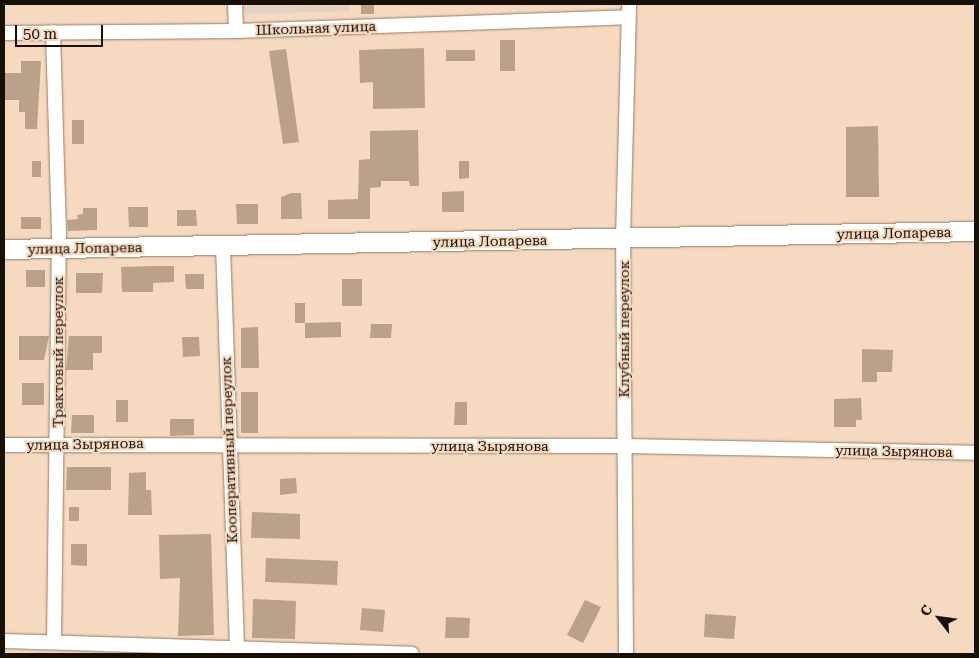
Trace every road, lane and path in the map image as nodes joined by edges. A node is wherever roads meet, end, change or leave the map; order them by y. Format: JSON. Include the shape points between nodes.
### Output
{"nodes":[{"id":1,"x":235,"y":4,"type":"edge"},
{"id":2,"x":628,"y":10,"type":"edge"},
{"id":3,"x":236,"y":31,"type":"junction"},
{"id":4,"x":53,"y":32,"type":"junction"},
{"id":5,"x":4,"y":33,"type":"edge"},
{"id":6,"x":975,"y":231,"type":"edge"},
{"id":7,"x":623,"y":238,"type":"junction"},
{"id":8,"x":223,"y":246,"type":"junction"},
{"id":9,"x":4,"y":248,"type":"edge"},
{"id":10,"x":59,"y":248,"type":"junction"},
{"id":11,"x":58,"y":444,"type":"junction"},
{"id":12,"x":4,"y":445,"type":"edge"},
{"id":13,"x":228,"y":446,"type":"junction"},
{"id":14,"x":624,"y":446,"type":"junction"},
{"id":15,"x":975,"y":453,"type":"edge"},
{"id":16,"x":4,"y":641,"type":"edge"},
{"id":17,"x":54,"y":642,"type":"junction"},
{"id":18,"x":29,"y":648,"type":"edge"},
{"id":19,"x":237,"y":653,"type":"edge"},
{"id":20,"x":412,"y":654,"type":"edge"},
{"id":21,"x":626,"y":654,"type":"edge"}],
"edges":[{"from":1,"to":3,"type":"street"},
{"from":2,"to":3,"type":"street","name":"Школьная улица"},
{"from":2,"to":7,"type":"street","name":"Клубный переулок"},
{"from":3,"to":4,"type":"street","name":"Школьная улица"},
{"from":4,"to":5,"type":"street","name":"Школьная улица"},
{"from":4,"to":10,"type":"street","name":"Трактовый переулок"},
{"from":6,"to":7,"type":"main road","name":"улица Лопарева"},
{"from":7,"to":8,"type":"main road","name":"улица Лопарева"},
{"from":7,"to":14,"type":"street","name":"Клубный переулок"},
{"from":8,"to":10,"type":"main road","name":"улица Лопарева"},
{"from":8,"to":13,"type":"street","name":"Кооперативный переулок"},
{"from":9,"to":10,"type":"main road","name":"улица Лопарева"},
{"from":10,"to":11,"type":"street","name":"Трактовый переулок"},
{"from":11,"to":12,"type":"street","name":"улица Зырянова"},
{"from":11,"to":13,"type":"street","name":"улица Зырянова"},
{"from":11,"to":17,"type":"street","name":"Трактовый переулок"},
{"from":13,"to":14,"type":"street","name":"улица Зырянова"},
{"from":13,"to":19,"type":"street","name":"Кооперативный переулок"},
{"from":14,"to":15,"type":"street","name":"улица Зырянова"},
{"from":14,"to":21,"type":"street","name":"Клубный переулок"},
{"from":16,"to":18,"type":"street"},
{"from":17,"to":18,"type":"street"},
{"from":17,"to":19,"type":"street"},
{"from":19,"to":20,"type":"street"}]}
